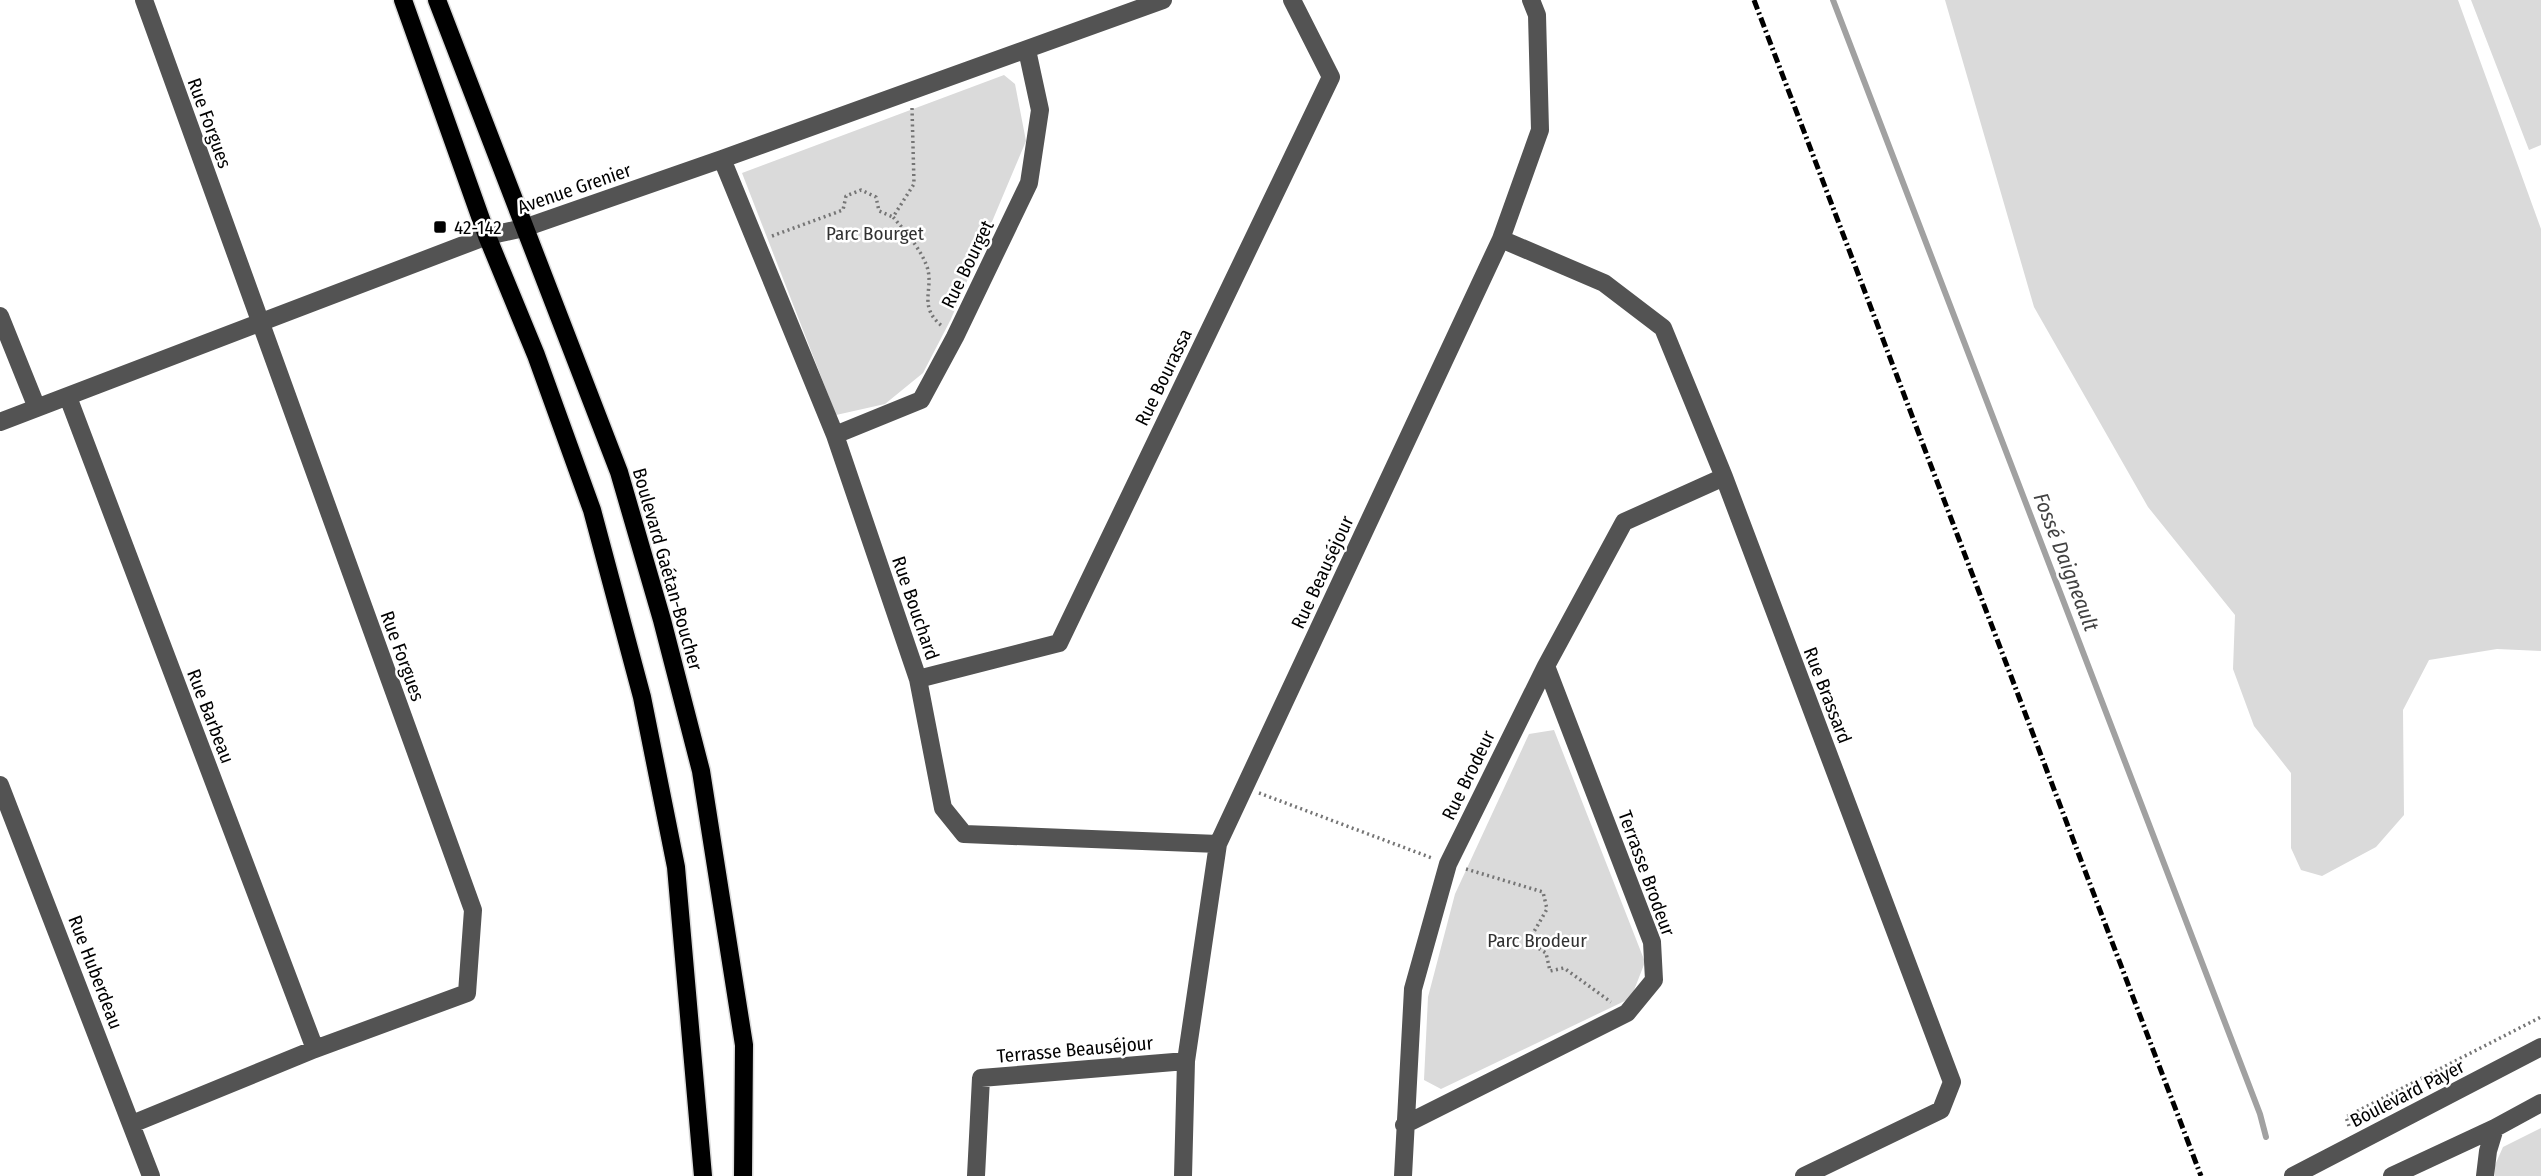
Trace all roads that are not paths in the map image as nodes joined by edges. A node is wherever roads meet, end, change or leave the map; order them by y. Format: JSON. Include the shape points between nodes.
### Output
{"nodes":[{"id":1,"x":144,"y":0,"type":"edge"},
{"id":2,"x":403,"y":0,"type":"edge"},
{"id":3,"x":437,"y":0,"type":"edge"},
{"id":4,"x":1163,"y":0,"type":"edge"},
{"id":5,"x":1292,"y":0,"type":"edge"},
{"id":6,"x":1531,"y":0,"type":"edge"},
{"id":7,"x":1027,"y":50,"type":"junction"},
{"id":8,"x":722,"y":159,"type":"junction"},
{"id":9,"x":524,"y":228,"type":"junction"},
{"id":10,"x":486,"y":236,"type":"junction"},
{"id":11,"x":1501,"y":239,"type":"junction"},
{"id":12,"x":0,"y":316,"type":"edge"},
{"id":13,"x":260,"y":324,"type":"junction"},
{"id":14,"x":68,"y":397,"type":"junction"},
{"id":15,"x":37,"y":408,"type":"junction"},
{"id":16,"x":0,"y":422,"type":"edge"},
{"id":17,"x":835,"y":435,"type":"junction"},
{"id":18,"x":1724,"y":478,"type":"junction"},
{"id":19,"x":1546,"y":666,"type":"junction"},
{"id":20,"x":918,"y":679,"type":"junction"},
{"id":21,"x":0,"y":785,"type":"edge"},
{"id":22,"x":1217,"y":844,"type":"junction"},
{"id":23,"x":2541,"y":1048,"type":"edge"},
{"id":24,"x":315,"y":1049,"type":"junction"},
{"id":25,"x":1186,"y":1061,"type":"junction"},
{"id":26,"x":2541,"y":1103,"type":"edge"},
{"id":27,"x":132,"y":1124,"type":"junction"},
{"id":28,"x":1404,"y":1125,"type":"junction"},
{"id":29,"x":2496,"y":1128,"type":"junction"},
{"id":30,"x":151,"y":1176,"type":"edge"},
{"id":31,"x":703,"y":1176,"type":"edge"},
{"id":32,"x":744,"y":1176,"type":"edge"},
{"id":33,"x":976,"y":1176,"type":"edge"},
{"id":34,"x":1183,"y":1176,"type":"edge"},
{"id":35,"x":1403,"y":1176,"type":"edge"},
{"id":36,"x":1804,"y":1176,"type":"edge"},
{"id":37,"x":2293,"y":1176,"type":"edge"},
{"id":38,"x":2392,"y":1176,"type":"edge"},
{"id":39,"x":2485,"y":1176,"type":"edge"}],
"edges":[{"from":1,"to":13,"type":"street","name":"Rue Forgues"},
{"from":2,"to":10,"type":"main road"},
{"from":3,"to":9,"type":"main road","name":"Boulevard Gaétan-Boucher"},
{"from":4,"to":7,"type":"street","name":"Avenue Grenier"},
{"from":5,"to":20,"type":"street","name":"Rue Bourassa","via":[[1331,77],[1059,643]]},
{"from":6,"to":11,"type":"street","name":"Rue Beauséjour","via":[[1537,15],[1540,130]]},
{"from":7,"to":8,"type":"street","name":"Avenue Grenier"},
{"from":7,"to":17,"type":"street","name":"Rue Bourget","via":[[1040,110],[1030,183],[955,337],[921,400]]},
{"from":8,"to":9,"type":"street","name":"Avenue Grenier"},
{"from":8,"to":17,"type":"street","name":"Rue Bouchard"},
{"from":9,"to":10,"type":"street","name":"Avenue Grenier"},
{"from":9,"to":32,"type":"main road","name":"Boulevard Gaétan-Boucher","via":[[619,472],[701,771],[744,1045]]},
{"from":10,"to":13,"type":"street","name":"Avenue Grenier"},
{"from":10,"to":31,"type":"main road","via":[[536,355],[592,510],[642,697],[676,867]]},
{"from":11,"to":18,"type":"street","name":"Rue Brassard","via":[[1604,283],[1663,328]]},
{"from":11,"to":22,"type":"street","name":"Rue Beauséjour"},
{"from":12,"to":15,"type":"street"},
{"from":13,"to":14,"type":"street","name":"Avenue Grenier"},
{"from":13,"to":24,"type":"street","name":"Rue Forgues","via":[[473,910],[467,993]]},
{"from":14,"to":15,"type":"street","name":"Avenue Grenier"},
{"from":14,"to":24,"type":"street","name":"Rue Barbeau"},
{"from":15,"to":16,"type":"street","name":"Avenue Grenier"},
{"from":17,"to":20,"type":"street","name":"Rue Bouchard"},
{"from":18,"to":19,"type":"street","name":"Rue Brodeur","via":[[1623,522]]},
{"from":18,"to":36,"type":"street","name":"Rue Brassard","via":[[1952,1082],[1941,1110]]},
{"from":19,"to":28,"type":"street","name":"Rue Brodeur","via":[[1448,864],[1413,989]]},
{"from":19,"to":28,"type":"street","name":"Terrasse Brodeur","via":[[1652,942],[1654,980],[1627,1013]]},
{"from":20,"to":22,"type":"street","name":"Rue Bouchard","via":[[943,808],[964,834]]},
{"from":21,"to":27,"type":"street","name":"Rue Huberdeau"},
{"from":22,"to":25,"type":"street","name":"Rue Beauséjour"},
{"from":23,"to":37,"type":"street","name":"Boulevard Payer"},
{"from":24,"to":27,"type":"street","name":"Rue Forgues"},
{"from":25,"to":33,"type":"street","name":"Terrasse Beauséjour","via":[[981,1078]]},
{"from":25,"to":34,"type":"street","name":"Rue Beauséjour"},
{"from":26,"to":29,"type":"street"},
{"from":27,"to":30,"type":"street","name":"Rue Huberdeau"},
{"from":28,"to":35,"type":"street","name":"Rue Brodeur"},
{"from":29,"to":38,"type":"street"},
{"from":29,"to":39,"type":"street"}]}
